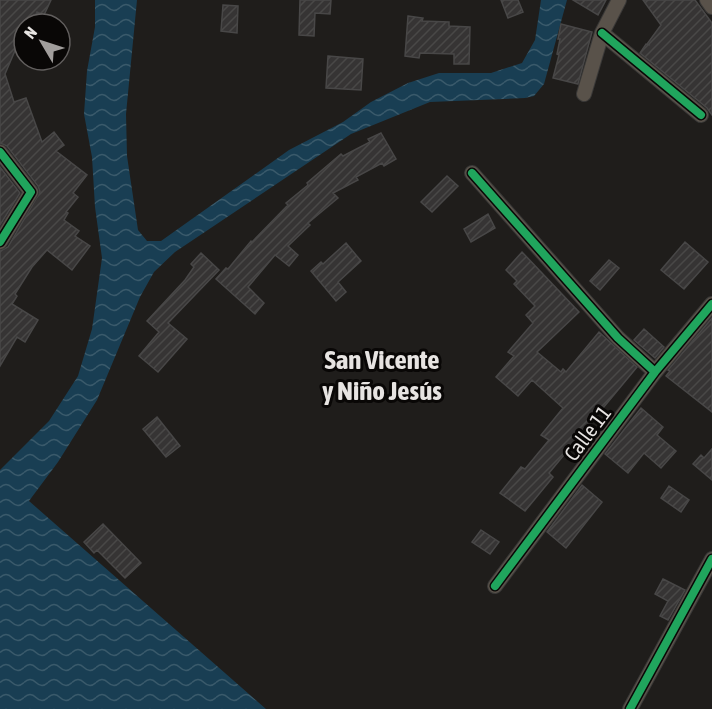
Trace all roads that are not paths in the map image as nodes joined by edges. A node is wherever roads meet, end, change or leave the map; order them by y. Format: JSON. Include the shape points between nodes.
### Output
{"nodes":[{"id":1,"x":619,"y":0,"type":"edge"},
{"id":2,"x":706,"y":0,"type":"edge"},
{"id":3,"x":712,"y":6,"type":"edge"},
{"id":4,"x":602,"y":33,"type":"junction"},
{"id":5,"x":584,"y":94,"type":"dead end"},
{"id":6,"x":701,"y":116,"type":"dead end"},
{"id":7,"x":0,"y":152,"type":"edge"},
{"id":8,"x":472,"y":173,"type":"dead end"},
{"id":9,"x":0,"y":242,"type":"edge"},
{"id":10,"x":712,"y":304,"type":"edge"},
{"id":11,"x":655,"y":372,"type":"junction"},
{"id":12,"x":712,"y":559,"type":"edge"},
{"id":13,"x":495,"y":586,"type":"dead end"},
{"id":14,"x":630,"y":709,"type":"edge"}],
"edges":[{"from":1,"to":4,"type":"street"},
{"from":2,"to":3,"type":"street"},
{"from":4,"to":5,"type":"street"},
{"from":4,"to":6,"type":"street"},
{"from":7,"to":9,"type":"street","via":[[31,192]]},
{"from":8,"to":11,"type":"street","via":[[618,338]]},
{"from":10,"to":11,"type":"street","name":"Calle 11"},
{"from":11,"to":13,"type":"street","name":"Calle 11"},
{"from":12,"to":14,"type":"street"}]}
